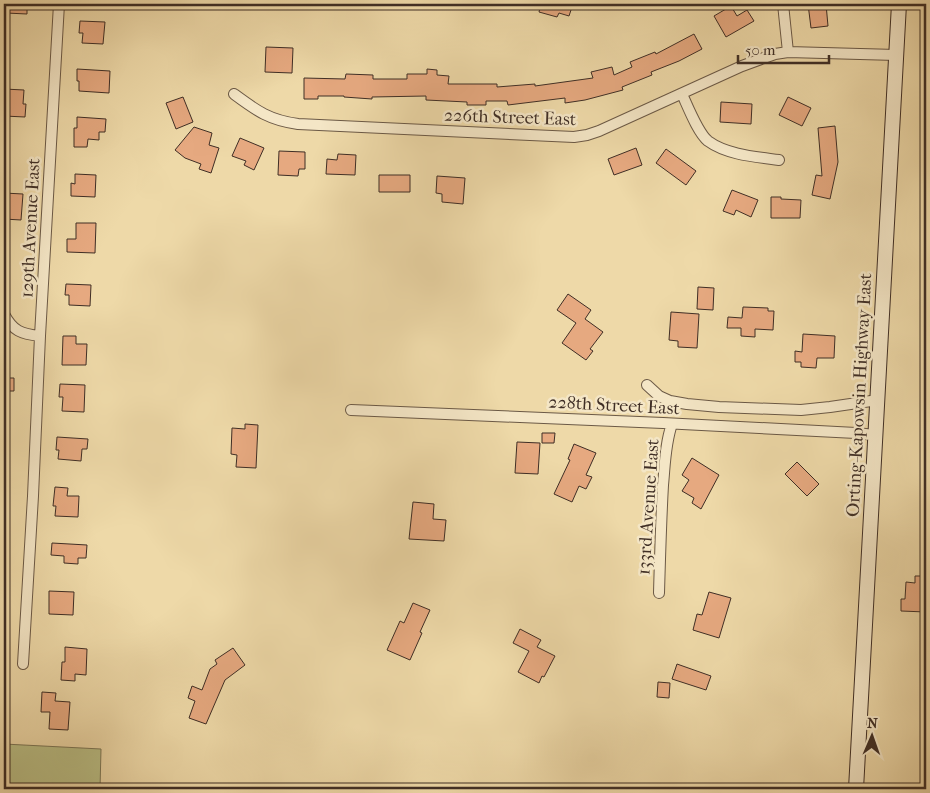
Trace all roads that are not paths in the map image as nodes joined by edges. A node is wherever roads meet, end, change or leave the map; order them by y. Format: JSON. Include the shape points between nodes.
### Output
{"nodes":[{"id":1,"x":59,"y":4,"type":"edge"},
{"id":2,"x":783,"y":4,"type":"edge"},
{"id":3,"x":899,"y":4,"type":"edge"},
{"id":4,"x":788,"y":52,"type":"junction"},
{"id":5,"x":896,"y":55,"type":"junction"},
{"id":6,"x":234,"y":94,"type":"dead end"},
{"id":7,"x":682,"y":94,"type":"junction"},
{"id":8,"x":779,"y":160,"type":"dead end"},
{"id":9,"x":4,"y":314,"type":"edge"},
{"id":10,"x":40,"y":336,"type":"junction"},
{"id":11,"x":647,"y":385,"type":"dead end"},
{"id":12,"x":878,"y":400,"type":"junction"},
{"id":13,"x":351,"y":410,"type":"dead end"},
{"id":14,"x":672,"y":424,"type":"junction"},
{"id":15,"x":875,"y":435,"type":"junction"},
{"id":16,"x":659,"y":593,"type":"dead end"},
{"id":17,"x":23,"y":664,"type":"dead end"},
{"id":18,"x":856,"y":789,"type":"edge"}],
"edges":[{"from":1,"to":10,"type":"street","name":"129th Avenue East"},
{"from":2,"to":4,"type":"street"},
{"from":3,"to":5,"type":"main road","name":"Orting-Kapowsin Highway East"},
{"from":4,"to":5,"type":"street","name":"226th Street East"},
{"from":4,"to":7,"type":"street","name":"226th Street East","via":[[760,58]]},
{"from":5,"to":12,"type":"main road","name":"Orting-Kapowsin Highway East"},
{"from":6,"to":7,"type":"street","name":"226th Street East","via":[[270,118],[298,124],[574,137],[599,131]]},
{"from":7,"to":8,"type":"street","via":[[708,141],[733,152]]},
{"from":9,"to":10,"type":"street","via":[[15,329]]},
{"from":10,"to":17,"type":"street","name":"129th Avenue East"},
{"from":11,"to":12,"type":"street","via":[[670,401],[719,407],[801,410]]},
{"from":12,"to":15,"type":"main road","name":"Orting-Kapowsin Highway East"},
{"from":13,"to":14,"type":"street","name":"228th Street East"},
{"from":14,"to":15,"type":"street","name":"228th Street East"},
{"from":14,"to":16,"type":"street","name":"133rd Avenue East","via":[[665,458]]},
{"from":15,"to":18,"type":"main road","name":"Orting-Kapowsin Highway East"}]}
